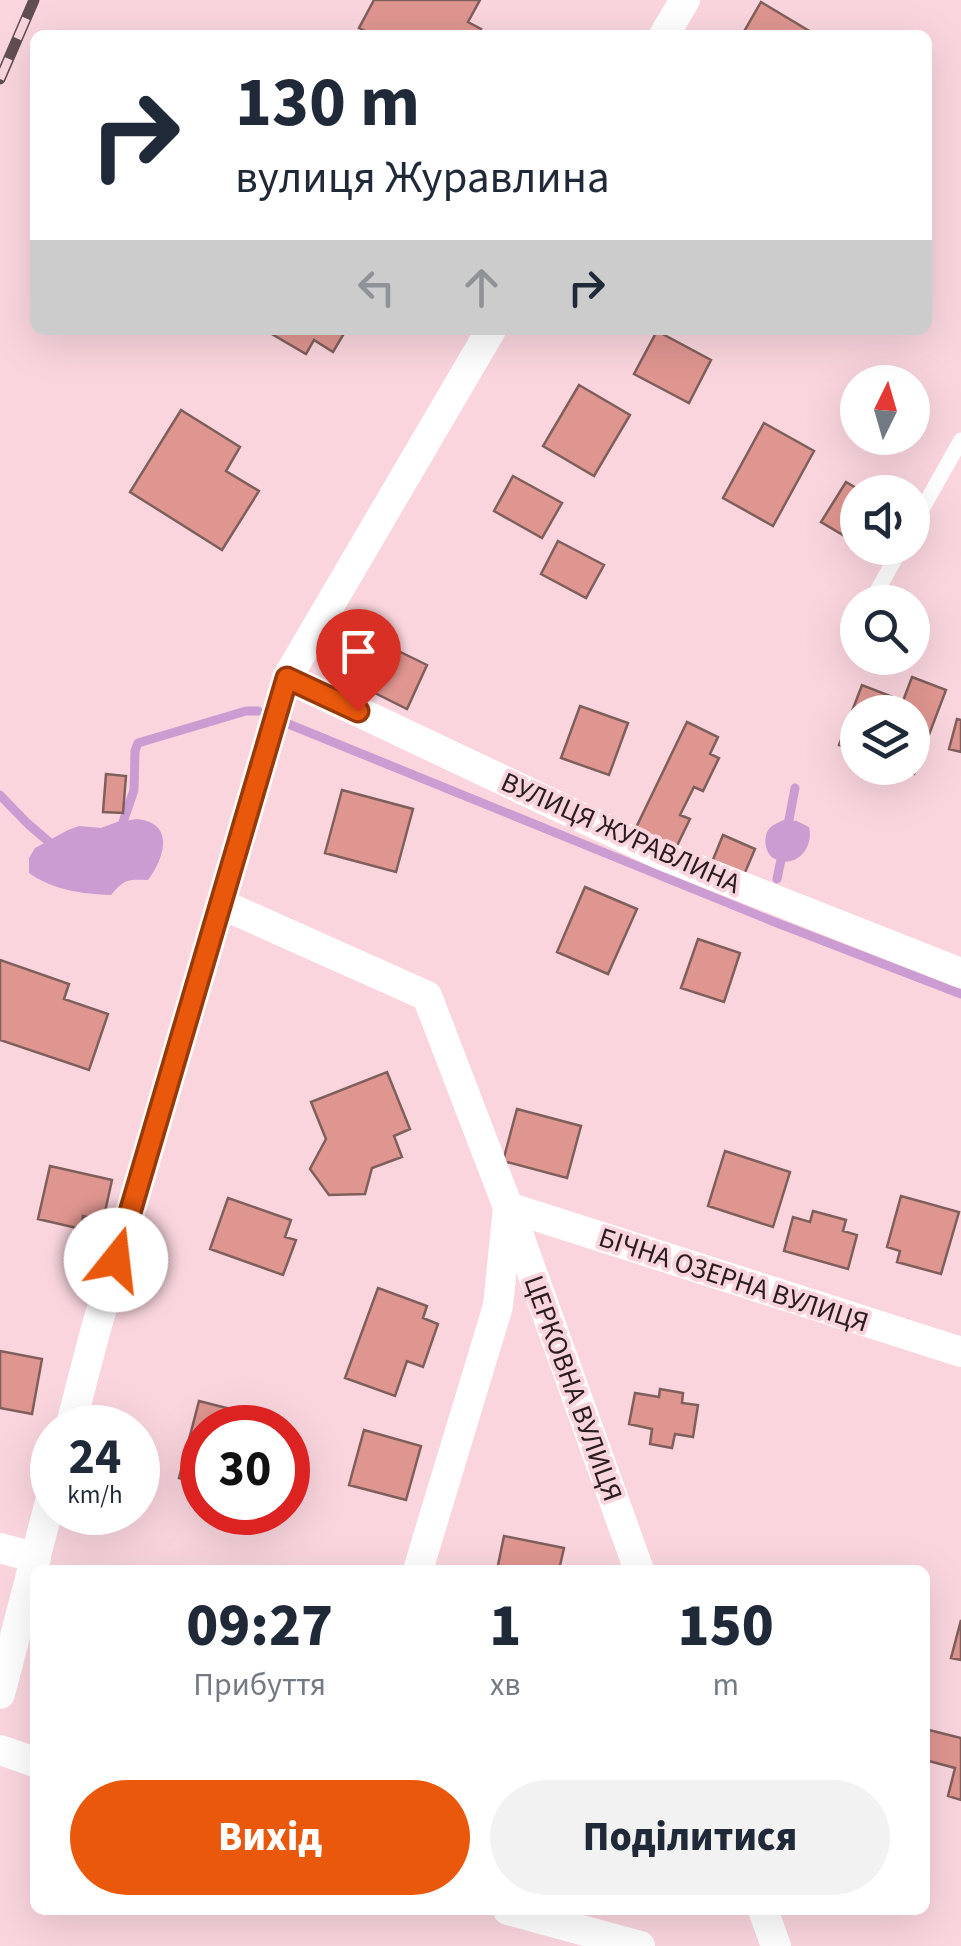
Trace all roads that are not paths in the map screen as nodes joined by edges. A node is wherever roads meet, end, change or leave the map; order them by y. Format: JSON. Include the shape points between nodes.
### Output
{"nodes":[{"id":1,"x":685,"y":0,"type":"edge"},
{"id":2,"x":667,"y":30,"type":"edge"},
{"id":3,"x":488,"y":335,"type":"edge"},
{"id":4,"x":961,"y":440,"type":"edge"},
{"id":5,"x":930,"y":495,"type":"edge"},
{"id":6,"x":287,"y":678,"type":"junction"},
{"id":7,"x":220,"y":904,"type":"junction"},
{"id":8,"x":961,"y":973,"type":"edge"},
{"id":9,"x":508,"y":1207,"type":"junction"},
{"id":10,"x":961,"y":1352,"type":"edge"},
{"id":11,"x":76,"y":1405,"type":"edge"},
{"id":12,"x":42,"y":1535,"type":"edge"},
{"id":13,"x":0,"y":1548,"type":"edge"},
{"id":14,"x":36,"y":1558,"type":"junction"},
{"id":15,"x":34,"y":1565,"type":"edge"},
{"id":16,"x":420,"y":1565,"type":"edge"},
{"id":17,"x":638,"y":1565,"type":"edge"},
{"id":18,"x":30,"y":1581,"type":"edge"},
{"id":19,"x":0,"y":1694,"type":"edge"},
{"id":20,"x":0,"y":1750,"type":"edge"},
{"id":21,"x":30,"y":1760,"type":"edge"},
{"id":22,"x":526,"y":1915,"type":"edge"},
{"id":23,"x":764,"y":1915,"type":"edge"},
{"id":24,"x":640,"y":1946,"type":"edge"},
{"id":25,"x":776,"y":1946,"type":"edge"}],
"edges":[{"from":1,"to":2,"type":"street"},
{"from":3,"to":6,"type":"street"},
{"from":4,"to":5,"type":"lane"},
{"from":6,"to":7,"type":"street"},
{"from":6,"to":8,"type":"street","name":"ВУЛИЦЯ ЖУРАВЛИНА","via":[[659,854]]},
{"from":7,"to":9,"type":"street","name":"ЦЕРКОВНА ВУЛИЦЯ","via":[[427,996]]},
{"from":7,"to":11,"type":"street"},
{"from":9,"to":10,"type":"street","name":"БІЧНА ОЗЕРНА ВУЛИЦЯ"},
{"from":9,"to":16,"type":"street","via":[[498,1306]]},
{"from":9,"to":17,"type":"street","name":"ЦЕРКОВНА ВУЛИЦЯ"},
{"from":12,"to":14,"type":"street"},
{"from":13,"to":14,"type":"street"},
{"from":14,"to":15,"type":"street"},
{"from":18,"to":19,"type":"street"},
{"from":20,"to":21,"type":"street"},
{"from":22,"to":24,"type":"street"},
{"from":23,"to":25,"type":"street"}]}
